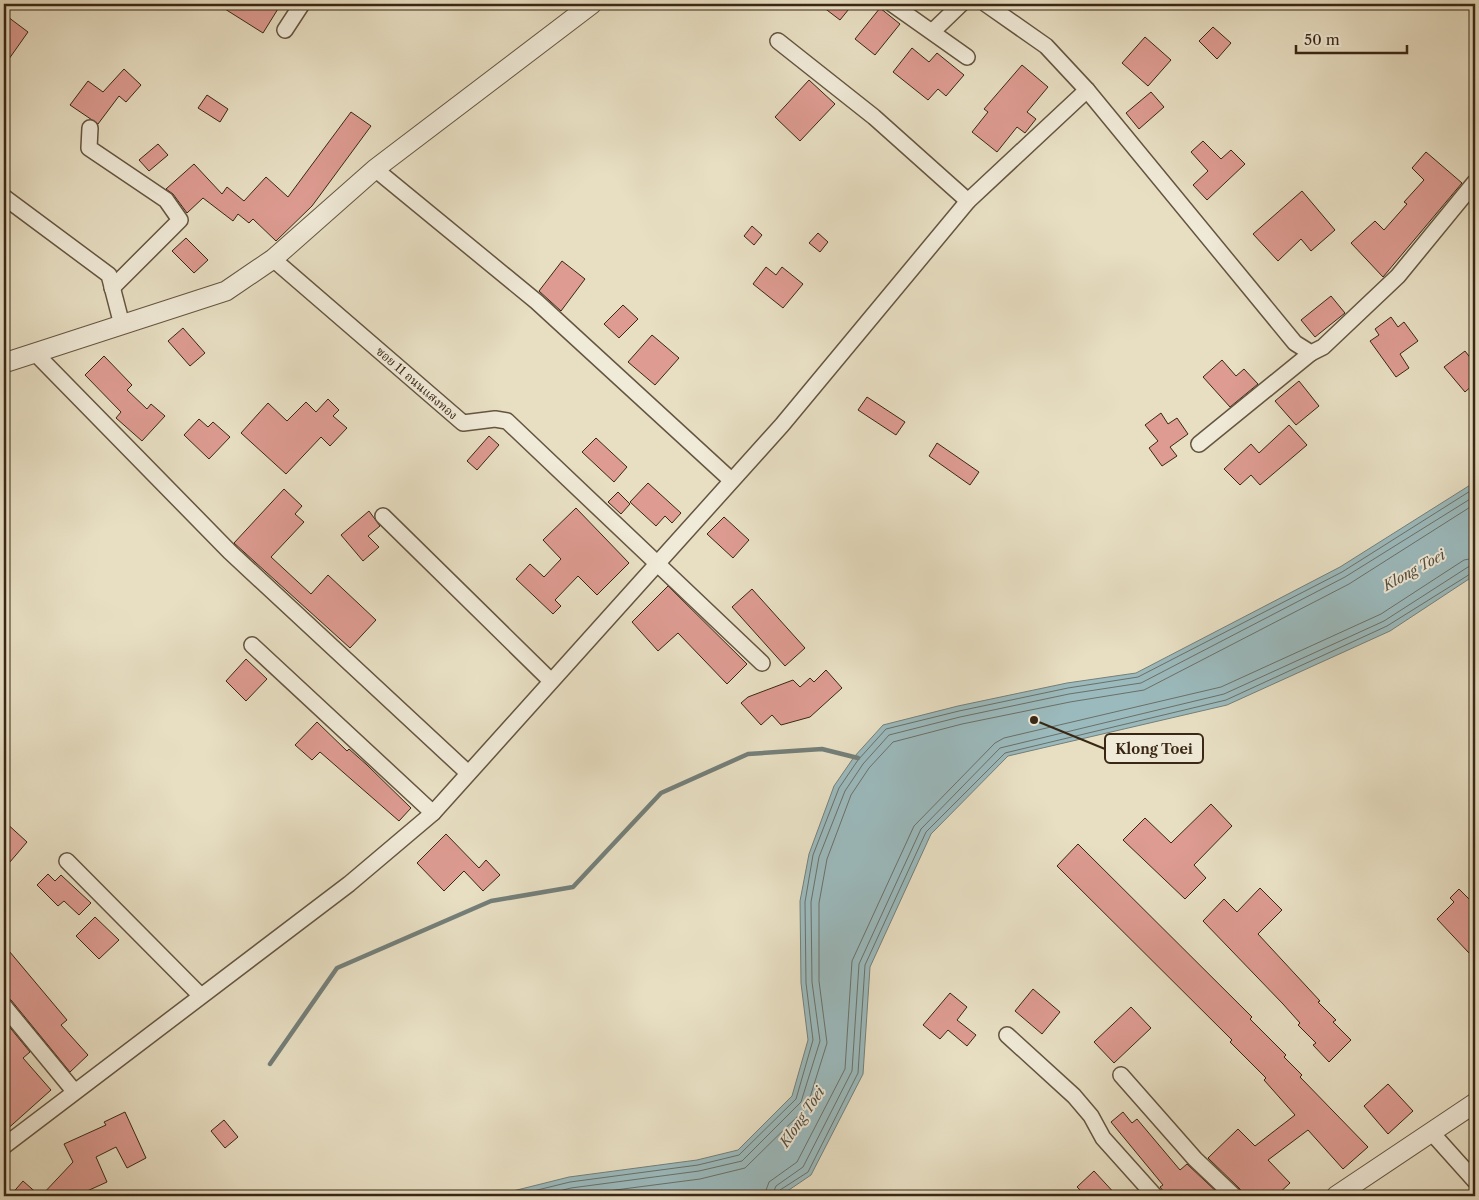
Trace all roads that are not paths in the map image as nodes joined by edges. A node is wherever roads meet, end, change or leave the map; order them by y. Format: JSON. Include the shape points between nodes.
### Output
{"nodes":[{"id":1,"x":302,"y":4,"type":"edge"},
{"id":2,"x":592,"y":4,"type":"edge"},
{"id":3,"x":892,"y":4,"type":"edge"},
{"id":4,"x":961,"y":4,"type":"edge"},
{"id":5,"x":986,"y":4,"type":"edge"},
{"id":6,"x":285,"y":30,"type":"dead end"},
{"id":7,"x":934,"y":31,"type":"junction"},
{"id":8,"x":778,"y":42,"type":"dead end"},
{"id":9,"x":967,"y":57,"type":"dead end"},
{"id":10,"x":1087,"y":90,"type":"junction"},
{"id":11,"x":90,"y":128,"type":"dead end"},
{"id":12,"x":375,"y":169,"type":"junction"},
{"id":13,"x":1475,"y":182,"type":"edge"},
{"id":14,"x":4,"y":197,"type":"edge"},
{"id":15,"x":968,"y":201,"type":"junction"},
{"id":16,"x":274,"y":259,"type":"junction"},
{"id":17,"x":112,"y":288,"type":"junction"},
{"id":18,"x":122,"y":325,"type":"junction"},
{"id":19,"x":34,"y":353,"type":"junction"},
{"id":20,"x":1311,"y":353,"type":"junction"},
{"id":21,"x":4,"y":363,"type":"edge"},
{"id":22,"x":1199,"y":444,"type":"dead end"},
{"id":23,"x":731,"y":480,"type":"junction"},
{"id":24,"x":383,"y":516,"type":"dead end"},
{"id":25,"x":657,"y":562,"type":"junction"},
{"id":26,"x":252,"y":645,"type":"dead end"},
{"id":27,"x":762,"y":663,"type":"dead end"},
{"id":28,"x":551,"y":681,"type":"junction"},
{"id":29,"x":468,"y":774,"type":"junction"},
{"id":30,"x":433,"y":813,"type":"junction"},
{"id":31,"x":66,"y":861,"type":"dead end"},
{"id":32,"x":200,"y":995,"type":"junction"},
{"id":33,"x":4,"y":1006,"type":"edge"},
{"id":34,"x":1007,"y":1035,"type":"dead end"},
{"id":35,"x":1121,"y":1075,"type":"dead end"},
{"id":36,"x":74,"y":1091,"type":"junction"},
{"id":37,"x":1475,"y":1103,"type":"edge"},
{"id":38,"x":1432,"y":1133,"type":"junction"},
{"id":39,"x":4,"y":1144,"type":"edge"},
{"id":40,"x":1475,"y":1181,"type":"edge"},
{"id":41,"x":1155,"y":1196,"type":"edge"},
{"id":42,"x":1234,"y":1196,"type":"edge"},
{"id":43,"x":1336,"y":1196,"type":"edge"}],
"edges":[{"from":1,"to":6,"type":"street"},
{"from":2,"to":12,"type":"street"},
{"from":3,"to":7,"type":"street"},
{"from":4,"to":7,"type":"street"},
{"from":5,"to":10,"type":"street","via":[[1046,46]]},
{"from":7,"to":9,"type":"street"},
{"from":8,"to":15,"type":"street","via":[[874,117]]},
{"from":10,"to":15,"type":"street"},
{"from":10,"to":20,"type":"street","via":[[1295,343]]},
{"from":11,"to":17,"type":"street","via":[[89,148],[166,200],[180,220]]},
{"from":12,"to":16,"type":"street"},
{"from":12,"to":23,"type":"street","via":[[537,302]]},
{"from":13,"to":20,"type":"street","via":[[1398,276],[1323,348]]},
{"from":14,"to":17,"type":"street","via":[[109,275]]},
{"from":15,"to":23,"type":"street","via":[[782,425]]},
{"from":16,"to":18,"type":"street","via":[[226,291]]},
{"from":16,"to":25,"type":"street","name":"ซอย 11 ถนนแสงทอง","via":[[464,423],[495,419],[507,421]]},
{"from":17,"to":18,"type":"street"},
{"from":18,"to":19,"type":"street"},
{"from":19,"to":21,"type":"street"},
{"from":19,"to":29,"type":"street","via":[[230,552]]},
{"from":20,"to":22,"type":"street"},
{"from":23,"to":25,"type":"street"},
{"from":24,"to":28,"type":"street"},
{"from":25,"to":27,"type":"street","name":"ซอย 11 ถนนแสงทอง"},
{"from":25,"to":28,"type":"street"},
{"from":26,"to":30,"type":"street"},
{"from":28,"to":29,"type":"street"},
{"from":29,"to":30,"type":"street"},
{"from":30,"to":32,"type":"street","via":[[349,884]]},
{"from":31,"to":32,"type":"street"},
{"from":32,"to":36,"type":"street"},
{"from":33,"to":36,"type":"street"},
{"from":34,"to":41,"type":"street","via":[[1074,1096],[1104,1138]]},
{"from":35,"to":42,"type":"street","via":[[1195,1159]]},
{"from":36,"to":39,"type":"street"},
{"from":37,"to":38,"type":"street"},
{"from":38,"to":40,"type":"street"},
{"from":38,"to":43,"type":"street"}]}
